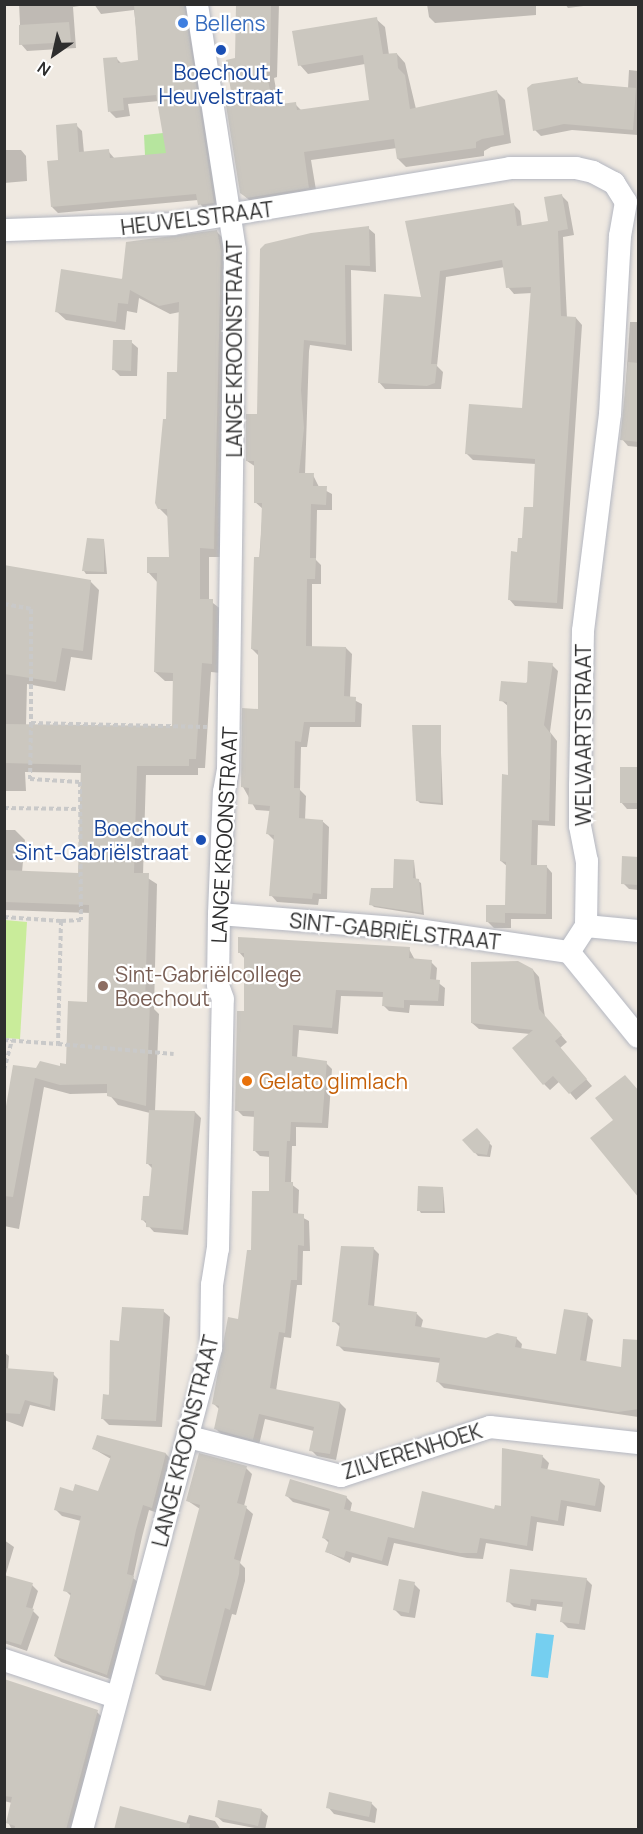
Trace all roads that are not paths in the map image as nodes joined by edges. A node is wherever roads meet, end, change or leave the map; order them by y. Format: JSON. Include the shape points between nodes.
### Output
{"nodes":[{"id":1,"x":197,"y":4,"type":"edge"},
{"id":2,"x":626,"y":202,"type":"joint"},
{"id":3,"x":232,"y":217,"type":"junction"},
{"id":4,"x":4,"y":230,"type":"edge"},
{"id":5,"x":219,"y":914,"type":"junction"},
{"id":6,"x":586,"y":926,"type":"junction"},
{"id":7,"x":639,"y":931,"type":"edge"},
{"id":8,"x":569,"y":952,"type":"junction"},
{"id":9,"x":639,"y":1037,"type":"edge"},
{"id":10,"x":189,"y":1437,"type":"junction"},
{"id":11,"x":639,"y":1443,"type":"edge"},
{"id":12,"x":4,"y":1660,"type":"edge"},
{"id":13,"x":116,"y":1698,"type":"junction"},
{"id":14,"x":82,"y":1830,"type":"edge"}],
"edges":[{"from":1,"to":3,"type":"street","name":"LANGE KROONSTRAAT"},
{"from":2,"to":3,"type":"street","name":"HEUVELSTRAAT","via":[[614,183],[593,172],[576,168],[510,168]]},
{"from":2,"to":6,"type":"street","name":"WELVAARTSTRAAT","via":[[620,236],[612,392],[584,631],[580,795],[587,861]]},
{"from":3,"to":4,"type":"street","name":"HEUVELSTRAAT","via":[[115,229]]},
{"from":3,"to":5,"type":"street","name":"LANGE KROONSTRAAT","via":[[236,404],[229,727]]},
{"from":5,"to":8,"type":"street","name":"SINT-GABRIËLSTRAAT","via":[[411,929]]},
{"from":5,"to":10,"type":"street","name":"LANGE KROONSTRAAT","via":[[218,985],[223,999],[218,1249],[212,1285],[211,1348]]},
{"from":6,"to":7,"type":"street"},
{"from":6,"to":8,"type":"street"},
{"from":8,"to":9,"type":"street"},
{"from":10,"to":11,"type":"street","name":"ZILVERENHOEK","via":[[341,1476],[490,1427]]},
{"from":10,"to":13,"type":"street","name":"LANGE KROONSTRAAT"},
{"from":12,"to":13,"type":"street"},
{"from":13,"to":14,"type":"street","name":"LANGE KROONSTRAAT"}]}
